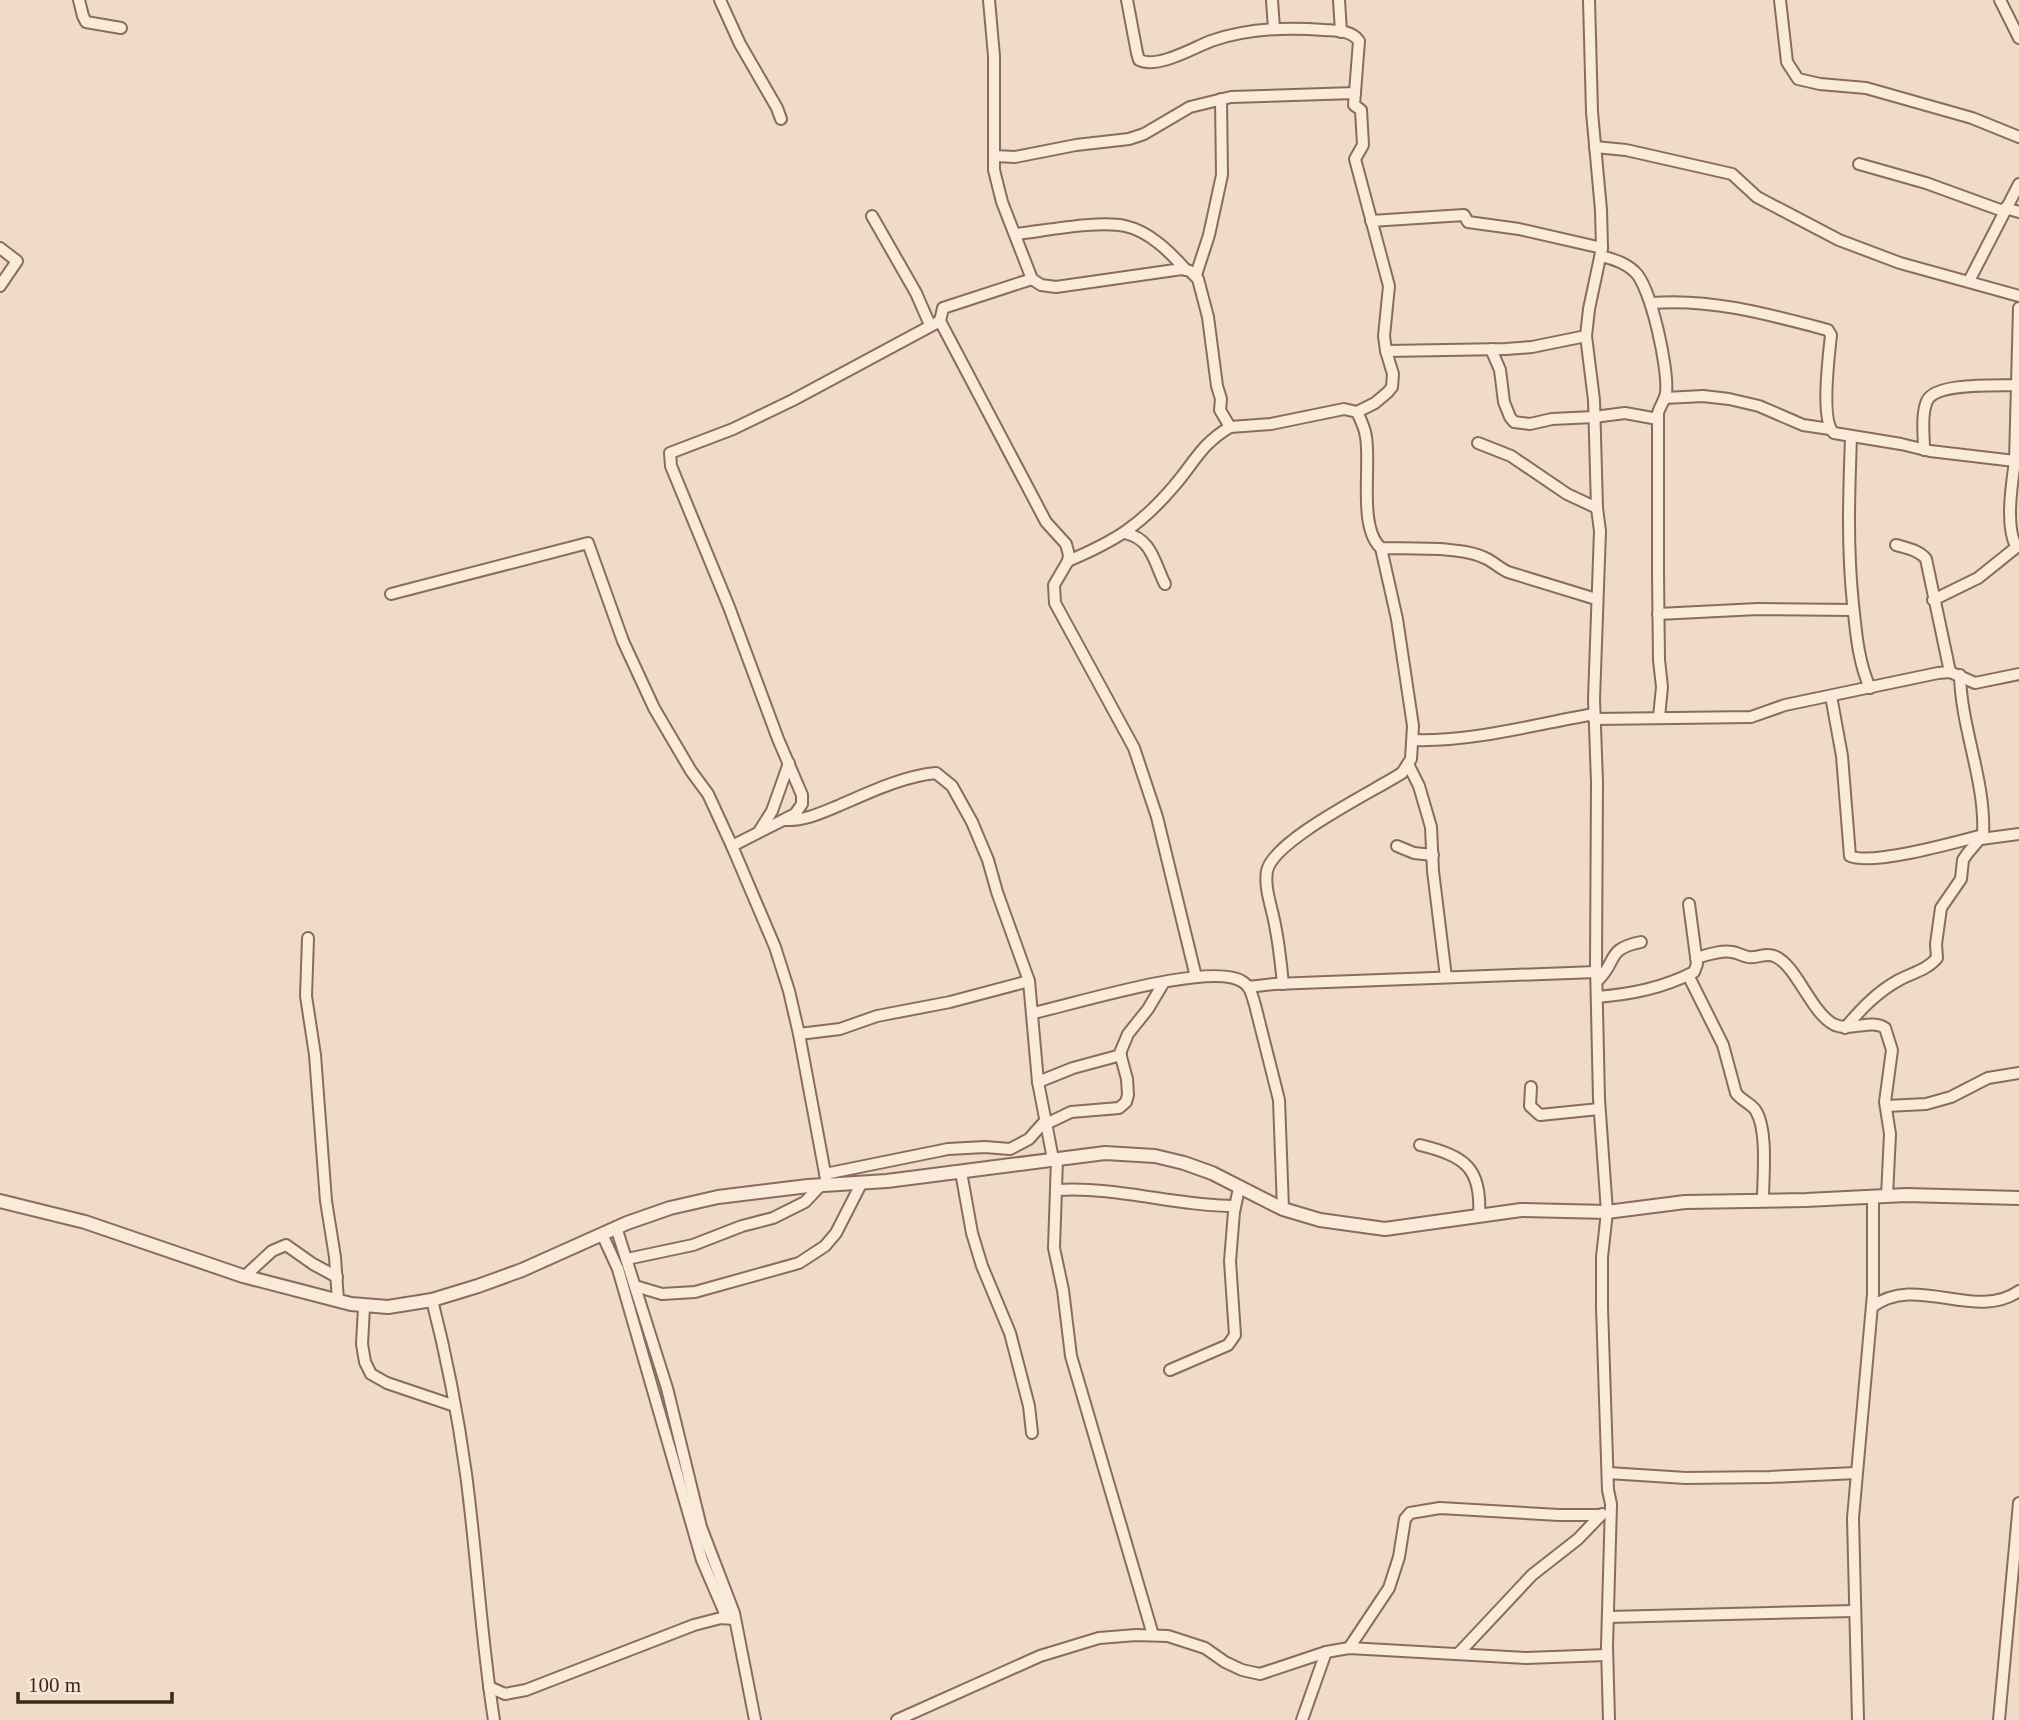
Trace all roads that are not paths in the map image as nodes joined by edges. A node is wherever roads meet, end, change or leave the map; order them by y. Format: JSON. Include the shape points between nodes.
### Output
{"nodes":[{"id":1,"x":79,"y":0,"type":"edge"},
{"id":2,"x":720,"y":0,"type":"edge"},
{"id":3,"x":989,"y":0,"type":"edge"},
{"id":4,"x":1127,"y":0,"type":"edge"},
{"id":5,"x":1272,"y":0,"type":"edge"},
{"id":6,"x":1339,"y":0,"type":"edge"},
{"id":7,"x":1589,"y":0,"type":"edge"},
{"id":8,"x":1780,"y":0,"type":"edge"},
{"id":9,"x":2000,"y":0,"type":"edge"},
{"id":10,"x":121,"y":28,"type":"dead end"},
{"id":11,"x":1275,"y":29,"type":"junction"},
{"id":12,"x":1341,"y":32,"type":"junction"},
{"id":13,"x":2019,"y":38,"type":"edge"},
{"id":14,"x":1355,"y":93,"type":"junction"},
{"id":15,"x":1222,"y":99,"type":"junction"},
{"id":16,"x":781,"y":119,"type":"dead end"},
{"id":17,"x":2019,"y":137,"type":"edge"},
{"id":18,"x":1594,"y":147,"type":"junction"},
{"id":19,"x":994,"y":156,"type":"junction"},
{"id":20,"x":1859,"y":164,"type":"dead end"},
{"id":21,"x":2019,"y":184,"type":"edge"},
{"id":22,"x":2004,"y":210,"type":"junction"},
{"id":23,"x":2019,"y":212,"type":"edge"},
{"id":24,"x":872,"y":216,"type":"dead end"},
{"id":25,"x":1371,"y":221,"type":"junction"},
{"id":26,"x":1016,"y":234,"type":"junction"},
{"id":27,"x":0,"y":248,"type":"edge"},
{"id":28,"x":1602,"y":252,"type":"junction"},
{"id":29,"x":1191,"y":272,"type":"junction"},
{"id":30,"x":1032,"y":279,"type":"junction"},
{"id":31,"x":1969,"y":281,"type":"junction"},
{"id":32,"x":0,"y":286,"type":"edge"},
{"id":33,"x":2019,"y":296,"type":"edge"},
{"id":34,"x":1652,"y":303,"type":"junction"},
{"id":35,"x":2019,"y":308,"type":"edge"},
{"id":36,"x":935,"y":323,"type":"junction"},
{"id":37,"x":1586,"y":336,"type":"junction"},
{"id":38,"x":1491,"y":349,"type":"junction"},
{"id":39,"x":1385,"y":351,"type":"junction"},
{"id":40,"x":2017,"y":393,"type":"edge"},
{"id":41,"x":1665,"y":398,"type":"junction"},
{"id":42,"x":1357,"y":412,"type":"junction"},
{"id":43,"x":1594,"y":417,"type":"junction"},
{"id":44,"x":1658,"y":419,"type":"junction"},
{"id":45,"x":1230,"y":427,"type":"junction"},
{"id":46,"x":1830,"y":429,"type":"junction"},
{"id":47,"x":1851,"y":437,"type":"junction"},
{"id":48,"x":1478,"y":443,"type":"dead end"},
{"id":49,"x":1924,"y":450,"type":"junction"},
{"id":50,"x":2015,"y":461,"type":"junction"},
{"id":51,"x":1597,"y":508,"type":"junction"},
{"id":52,"x":1125,"y":533,"type":"junction"},
{"id":53,"x":1896,"y":545,"type":"dead end"},
{"id":54,"x":2019,"y":546,"type":"edge"},
{"id":55,"x":1381,"y":548,"type":"junction"},
{"id":56,"x":1068,"y":561,"type":"junction"},
{"id":57,"x":1165,"y":584,"type":"dead end"},
{"id":58,"x":391,"y":594,"type":"dead end"},
{"id":59,"x":1596,"y":599,"type":"junction"},
{"id":60,"x":1933,"y":600,"type":"junction"},
{"id":61,"x":1853,"y":610,"type":"junction"},
{"id":62,"x":1658,"y":614,"type":"junction"},
{"id":63,"x":1955,"y":674,"type":"junction"},
{"id":64,"x":2019,"y":674,"type":"edge"},
{"id":65,"x":1870,"y":688,"type":"junction"},
{"id":66,"x":1831,"y":696,"type":"junction"},
{"id":67,"x":1594,"y":716,"type":"junction"},
{"id":68,"x":1659,"y":717,"type":"junction"},
{"id":69,"x":1413,"y":740,"type":"junction"},
{"id":70,"x":789,"y":762,"type":"junction"},
{"id":71,"x":1408,"y":764,"type":"junction"},
{"id":72,"x":783,"y":820,"type":"junction"},
{"id":73,"x":757,"y":833,"type":"junction"},
{"id":74,"x":2019,"y":834,"type":"edge"},
{"id":75,"x":1982,"y":837,"type":"junction"},
{"id":76,"x":733,"y":846,"type":"junction"},
{"id":77,"x":1397,"y":846,"type":"dead end"},
{"id":78,"x":1433,"y":855,"type":"junction"},
{"id":79,"x":1689,"y":904,"type":"dead end"},
{"id":80,"x":308,"y":938,"type":"dead end"},
{"id":81,"x":1641,"y":942,"type":"dead end"},
{"id":82,"x":1696,"y":958,"type":"junction"},
{"id":83,"x":1688,"y":975,"type":"junction"},
{"id":84,"x":1196,"y":976,"type":"junction"},
{"id":85,"x":1596,"y":976,"type":"junction"},
{"id":86,"x":1446,"y":977,"type":"junction"},
{"id":87,"x":1029,"y":981,"type":"junction"},
{"id":88,"x":1164,"y":982,"type":"junction"},
{"id":89,"x":1283,"y":984,"type":"junction"},
{"id":90,"x":1248,"y":987,"type":"junction"},
{"id":91,"x":1597,"y":997,"type":"junction"},
{"id":92,"x":1033,"y":1013,"type":"junction"},
{"id":93,"x":1845,"y":1028,"type":"junction"},
{"id":94,"x":799,"y":1034,"type":"junction"},
{"id":95,"x":1121,"y":1055,"type":"junction"},
{"id":96,"x":2019,"y":1073,"type":"edge"},
{"id":97,"x":1038,"y":1082,"type":"junction"},
{"id":98,"x":1531,"y":1087,"type":"dead end"},
{"id":99,"x":1885,"y":1106,"type":"junction"},
{"id":100,"x":1599,"y":1109,"type":"junction"},
{"id":101,"x":1045,"y":1122,"type":"junction"},
{"id":102,"x":1420,"y":1146,"type":"dead end"},
{"id":103,"x":1055,"y":1159,"type":"junction"},
{"id":104,"x":961,"y":1172,"type":"junction"},
{"id":105,"x":824,"y":1181,"type":"junction"},
{"id":106,"x":861,"y":1184,"type":"junction"},
{"id":107,"x":1238,"y":1188,"type":"junction"},
{"id":108,"x":1057,"y":1190,"type":"junction"},
{"id":109,"x":1873,"y":1196,"type":"junction"},
{"id":110,"x":1887,"y":1196,"type":"junction"},
{"id":111,"x":2019,"y":1198,"type":"edge"},
{"id":112,"x":1763,"y":1200,"type":"junction"},
{"id":113,"x":0,"y":1201,"type":"edge"},
{"id":114,"x":1235,"y":1206,"type":"junction"},
{"id":115,"x":1283,"y":1209,"type":"junction"},
{"id":116,"x":1606,"y":1212,"type":"junction"},
{"id":117,"x":1479,"y":1215,"type":"junction"},
{"id":118,"x":616,"y":1227,"type":"junction"},
{"id":119,"x":602,"y":1234,"type":"junction"},
{"id":120,"x":627,"y":1259,"type":"junction"},
{"id":121,"x":245,"y":1276,"type":"junction"},
{"id":122,"x":337,"y":1277,"type":"junction"},
{"id":123,"x":635,"y":1286,"type":"junction"},
{"id":124,"x":2019,"y":1291,"type":"edge"},
{"id":125,"x":432,"y":1300,"type":"junction"},
{"id":126,"x":338,"y":1301,"type":"junction"},
{"id":127,"x":364,"y":1307,"type":"junction"},
{"id":128,"x":1872,"y":1307,"type":"junction"},
{"id":129,"x":1170,"y":1370,"type":"dead end"},
{"id":130,"x":455,"y":1406,"type":"junction"},
{"id":131,"x":1032,"y":1433,"type":"dead end"},
{"id":132,"x":1608,"y":1473,"type":"junction"},
{"id":133,"x":1856,"y":1473,"type":"junction"},
{"id":134,"x":2019,"y":1503,"type":"edge"},
{"id":135,"x":1611,"y":1504,"type":"junction"},
{"id":136,"x":1601,"y":1515,"type":"junction"},
{"id":137,"x":1854,"y":1611,"type":"junction"},
{"id":138,"x":1608,"y":1617,"type":"junction"},
{"id":139,"x":731,"y":1619,"type":"junction"},
{"id":140,"x":1153,"y":1635,"type":"junction"},
{"id":141,"x":1349,"y":1648,"type":"junction"},
{"id":142,"x":1326,"y":1652,"type":"junction"},
{"id":143,"x":1458,"y":1654,"type":"junction"},
{"id":144,"x":1608,"y":1655,"type":"junction"},
{"id":145,"x":489,"y":1687,"type":"junction"},
{"id":146,"x":494,"y":1720,"type":"edge"},
{"id":147,"x":755,"y":1720,"type":"edge"},
{"id":148,"x":897,"y":1720,"type":"edge"},
{"id":149,"x":1302,"y":1720,"type":"edge"},
{"id":150,"x":1609,"y":1720,"type":"edge"},
{"id":151,"x":1858,"y":1720,"type":"edge"},
{"id":152,"x":1999,"y":1720,"type":"edge"}],
"edges":[{"from":1,"to":10,"type":"street","via":[[86,22]]},
{"from":2,"to":16,"type":"street"},
{"from":3,"to":19,"type":"street"},
{"from":4,"to":11,"type":"street","via":[[1139,60],[1147,63],[1234,34]]},
{"from":5,"to":11,"type":"street"},
{"from":6,"to":12,"type":"street"},
{"from":7,"to":18,"type":"street"},
{"from":8,"to":17,"type":"street","via":[[1787,62],[1798,79],[1866,88],[1972,118]]},
{"from":9,"to":13,"type":"street"},
{"from":11,"to":12,"type":"street"},
{"from":12,"to":14,"type":"street","via":[[1359,41]]},
{"from":14,"to":15,"type":"street"},
{"from":14,"to":25,"type":"street","via":[[1363,145],[1355,159]]},
{"from":15,"to":19,"type":"street","via":[[1190,107],[1129,139],[1015,157]]},
{"from":15,"to":29,"type":"street","via":[[1222,175],[1209,235]]},
{"from":18,"to":28,"type":"street"},
{"from":18,"to":31,"type":"street","via":[[1731,174],[1757,197],[1839,240],[1899,263]]},
{"from":19,"to":26,"type":"street","via":[[997,184]]},
{"from":20,"to":22,"type":"street"},
{"from":21,"to":22,"type":"street"},
{"from":22,"to":23,"type":"street"},
{"from":22,"to":31,"type":"street"},
{"from":24,"to":36,"type":"street"},
{"from":25,"to":28,"type":"street","via":[[1464,215],[1468,222],[1519,229]]},
{"from":25,"to":39,"type":"street","via":[[1389,286]]},
{"from":26,"to":29,"type":"street","via":[[1128,226],[1162,246]]},
{"from":26,"to":30,"type":"street"},
{"from":27,"to":32,"type":"street","via":[[17,261]]},
{"from":28,"to":34,"type":"street","via":[[1637,274]]},
{"from":28,"to":37,"type":"street"},
{"from":29,"to":30,"type":"street","via":[[1056,287]]},
{"from":29,"to":45,"type":"street","via":[[1209,317],[1220,410]]},
{"from":30,"to":36,"type":"street","via":[[943,308]]},
{"from":31,"to":33,"type":"street"},
{"from":34,"to":41,"type":"street"},
{"from":34,"to":46,"type":"street","via":[[1674,301],[1744,310],[1828,330]]},
{"from":35,"to":40,"type":"street"},
{"from":36,"to":56,"type":"street","via":[[1046,522],[1066,544]]},
{"from":36,"to":70,"type":"street","via":[[793,400],[670,453],[671,466]]},
{"from":37,"to":38,"type":"street","via":[[1532,347]]},
{"from":37,"to":43,"type":"street"},
{"from":38,"to":39,"type":"street"},
{"from":38,"to":43,"type":"street","via":[[1500,370],[1504,402],[1514,422]]},
{"from":39,"to":42,"type":"street","via":[[1392,387]]},
{"from":40,"to":49,"type":"street","via":[[1948,389],[1931,395],[1925,413]]},
{"from":40,"to":50,"type":"street"},
{"from":41,"to":44,"type":"street"},
{"from":41,"to":46,"type":"street","via":[[1729,399],[1803,425]]},
{"from":42,"to":45,"type":"street","via":[[1344,409]]},
{"from":42,"to":55,"type":"street","via":[[1366,436],[1370,528]]},
{"from":43,"to":44,"type":"street","via":[[1625,413]]},
{"from":43,"to":51,"type":"street"},
{"from":44,"to":62,"type":"street"},
{"from":45,"to":52,"type":"street","via":[[1208,442],[1147,516]]},
{"from":46,"to":47,"type":"street"},
{"from":47,"to":49,"type":"street"},
{"from":47,"to":61,"type":"street","via":[[1848,529]]},
{"from":48,"to":51,"type":"street","via":[[1511,456],[1567,495]]},
{"from":49,"to":50,"type":"street"},
{"from":50,"to":54,"type":"street","via":[[2011,521],[2013,540]]},
{"from":51,"to":59,"type":"street"},
{"from":52,"to":56,"type":"street"},
{"from":52,"to":57,"type":"street","via":[[1146,544]]},
{"from":53,"to":60,"type":"street","via":[[1926,559]]},
{"from":54,"to":60,"type":"street","via":[[1978,578]]},
{"from":55,"to":59,"type":"street","via":[[1458,551],[1484,557],[1508,572]]},
{"from":55,"to":69,"type":"street","via":[[1401,640]]},
{"from":56,"to":84,"type":"street","via":[[1054,585],[1055,603],[1134,748],[1157,817]]},
{"from":58,"to":76,"type":"street","via":[[588,543],[623,641],[654,708],[708,794]]},
{"from":59,"to":67,"type":"street"},
{"from":60,"to":63,"type":"street"},
{"from":61,"to":62,"type":"street"},
{"from":61,"to":65,"type":"street","via":[[1861,665]]},
{"from":62,"to":68,"type":"street"},
{"from":63,"to":64,"type":"street","via":[[1975,683]]},
{"from":63,"to":65,"type":"street"},
{"from":63,"to":75,"type":"street","via":[[1979,794]]},
{"from":65,"to":66,"type":"street"},
{"from":66,"to":68,"type":"street","via":[[1751,717]]},
{"from":66,"to":75,"type":"street","via":[[1842,756],[1850,856],[1862,859]]},
{"from":67,"to":68,"type":"street"},
{"from":67,"to":69,"type":"street"},
{"from":67,"to":85,"type":"street"},
{"from":69,"to":71,"type":"street"},
{"from":70,"to":72,"type":"street","via":[[800,785],[802,804]]},
{"from":70,"to":73,"type":"street","via":[[772,811]]},
{"from":71,"to":78,"type":"street","via":[[1431,827]]},
{"from":71,"to":89,"type":"street","via":[[1402,773],[1306,830],[1268,867],[1266,885]]},
{"from":72,"to":73,"type":"street"},
{"from":72,"to":87,"type":"street","via":[[803,820],[925,774],[942,776],[972,821]]},
{"from":73,"to":76,"type":"street"},
{"from":74,"to":75,"type":"street"},
{"from":75,"to":93,"type":"street","via":[[1967,854],[1961,880],[1941,908],[1937,958],[1881,992]]},
{"from":76,"to":94,"type":"street","via":[[775,947]]},
{"from":77,"to":78,"type":"street"},
{"from":78,"to":86,"type":"street"},
{"from":79,"to":82,"type":"street"},
{"from":80,"to":122,"type":"street","via":[[306,996]]},
{"from":81,"to":85,"type":"street","via":[[1623,946],[1604,974]]},
{"from":82,"to":83,"type":"street","via":[[1697,969]]},
{"from":82,"to":93,"type":"street","via":[[1726,951],[1752,958],[1779,958],[1819,1012]]},
{"from":83,"to":91,"type":"street","via":[[1657,988]]},
{"from":83,"to":112,"type":"street","via":[[1723,1045],[1736,1093],[1760,1120]]},
{"from":84,"to":88,"type":"street"},
{"from":84,"to":90,"type":"street","via":[[1236,978]]},
{"from":85,"to":86,"type":"street"},
{"from":85,"to":91,"type":"street"},
{"from":86,"to":89,"type":"street"},
{"from":87,"to":92,"type":"street"},
{"from":87,"to":94,"type":"street","via":[[840,1029]]},
{"from":88,"to":92,"type":"street"},
{"from":88,"to":95,"type":"street","via":[[1128,1034]]},
{"from":89,"to":90,"type":"street"},
{"from":90,"to":115,"type":"street","via":[[1279,1100]]},
{"from":91,"to":100,"type":"street"},
{"from":92,"to":97,"type":"street"},
{"from":93,"to":99,"type":"street","via":[[1880,1024],[1885,1028],[1892,1050]]},
{"from":94,"to":105,"type":"street"},
{"from":95,"to":97,"type":"street"},
{"from":95,"to":101,"type":"street","via":[[1128,1095],[1123,1106],[1071,1112]]},
{"from":96,"to":99,"type":"street","via":[[1988,1078],[1926,1104]]},
{"from":97,"to":101,"type":"street"},
{"from":98,"to":100,"type":"street","via":[[1530,1106],[1540,1115]]},
{"from":99,"to":110,"type":"street","via":[[1890,1134]]},
{"from":100,"to":116,"type":"street"},
{"from":101,"to":103,"type":"street"},
{"from":101,"to":105,"type":"street","via":[[1029,1139],[1010,1149],[948,1149]]},
{"from":102,"to":117,"type":"street","via":[[1443,1151],[1472,1171],[1479,1183]]},
{"from":103,"to":104,"type":"street"},
{"from":103,"to":107,"type":"street","via":[[1105,1153],[1155,1156],[1212,1173]]},
{"from":103,"to":108,"type":"street"},
{"from":104,"to":106,"type":"street"},
{"from":104,"to":131,"type":"street","via":[[972,1233],[1010,1333]]},
{"from":105,"to":106,"type":"street"},
{"from":105,"to":118,"type":"street","via":[[718,1196]]},
{"from":105,"to":120,"type":"street","via":[[805,1202],[773,1218],[693,1245]]},
{"from":106,"to":123,"type":"street","via":[[835,1233],[799,1263],[695,1292],[662,1294]]},
{"from":107,"to":114,"type":"street"},
{"from":107,"to":115,"type":"street"},
{"from":108,"to":114,"type":"street","via":[[1095,1189],[1205,1206]]},
{"from":108,"to":140,"type":"street","via":[[1054,1248],[1071,1356]]},
{"from":109,"to":110,"type":"street"},
{"from":109,"to":112,"type":"street"},
{"from":109,"to":128,"type":"street"},
{"from":110,"to":111,"type":"street"},
{"from":112,"to":116,"type":"street","via":[[1685,1202]]},
{"from":113,"to":121,"type":"street","via":[[85,1222]]},
{"from":114,"to":129,"type":"street","via":[[1230,1261],[1235,1335],[1227,1345]]},
{"from":115,"to":117,"type":"street","via":[[1320,1220],[1385,1229]]},
{"from":116,"to":117,"type":"street","via":[[1521,1210]]},
{"from":116,"to":132,"type":"street","via":[[1602,1307]]},
{"from":118,"to":119,"type":"street"},
{"from":118,"to":120,"type":"street"},
{"from":119,"to":125,"type":"street","via":[[522,1270]]},
{"from":119,"to":139,"type":"street","via":[[618,1269],[702,1560]]},
{"from":120,"to":123,"type":"street"},
{"from":121,"to":122,"type":"street","via":[[272,1251],[286,1245]]},
{"from":121,"to":126,"type":"street"},
{"from":122,"to":126,"type":"street"},
{"from":123,"to":139,"type":"street"},
{"from":124,"to":128,"type":"street","via":[[2004,1299],[1972,1302],[1901,1294]]},
{"from":125,"to":127,"type":"street"},
{"from":125,"to":130,"type":"street"},
{"from":126,"to":127,"type":"street"},
{"from":127,"to":130,"type":"street","via":[[362,1344],[371,1374]]},
{"from":128,"to":133,"type":"street"},
{"from":130,"to":145,"type":"street"},
{"from":132,"to":133,"type":"street","via":[[1686,1478]]},
{"from":132,"to":135,"type":"street"},
{"from":133,"to":137,"type":"street"},
{"from":134,"to":152,"type":"street"},
{"from":135,"to":136,"type":"street"},
{"from":135,"to":138,"type":"street"},
{"from":136,"to":141,"type":"street","via":[[1440,1508],[1410,1513],[1389,1587]]},
{"from":136,"to":143,"type":"street","via":[[1532,1575]]},
{"from":137,"to":138,"type":"street"},
{"from":137,"to":151,"type":"street"},
{"from":138,"to":144,"type":"street"},
{"from":139,"to":145,"type":"street","via":[[694,1625],[526,1690],[505,1694]]},
{"from":139,"to":147,"type":"street"},
{"from":140,"to":142,"type":"street","via":[[1186,1640],[1242,1670],[1260,1674]]},
{"from":140,"to":148,"type":"street","via":[[1099,1639],[1040,1656]]},
{"from":141,"to":142,"type":"street"},
{"from":141,"to":143,"type":"street"},
{"from":142,"to":149,"type":"street"},
{"from":143,"to":144,"type":"street","via":[[1526,1658]]},
{"from":144,"to":150,"type":"street"},
{"from":145,"to":146,"type":"street"}]}
